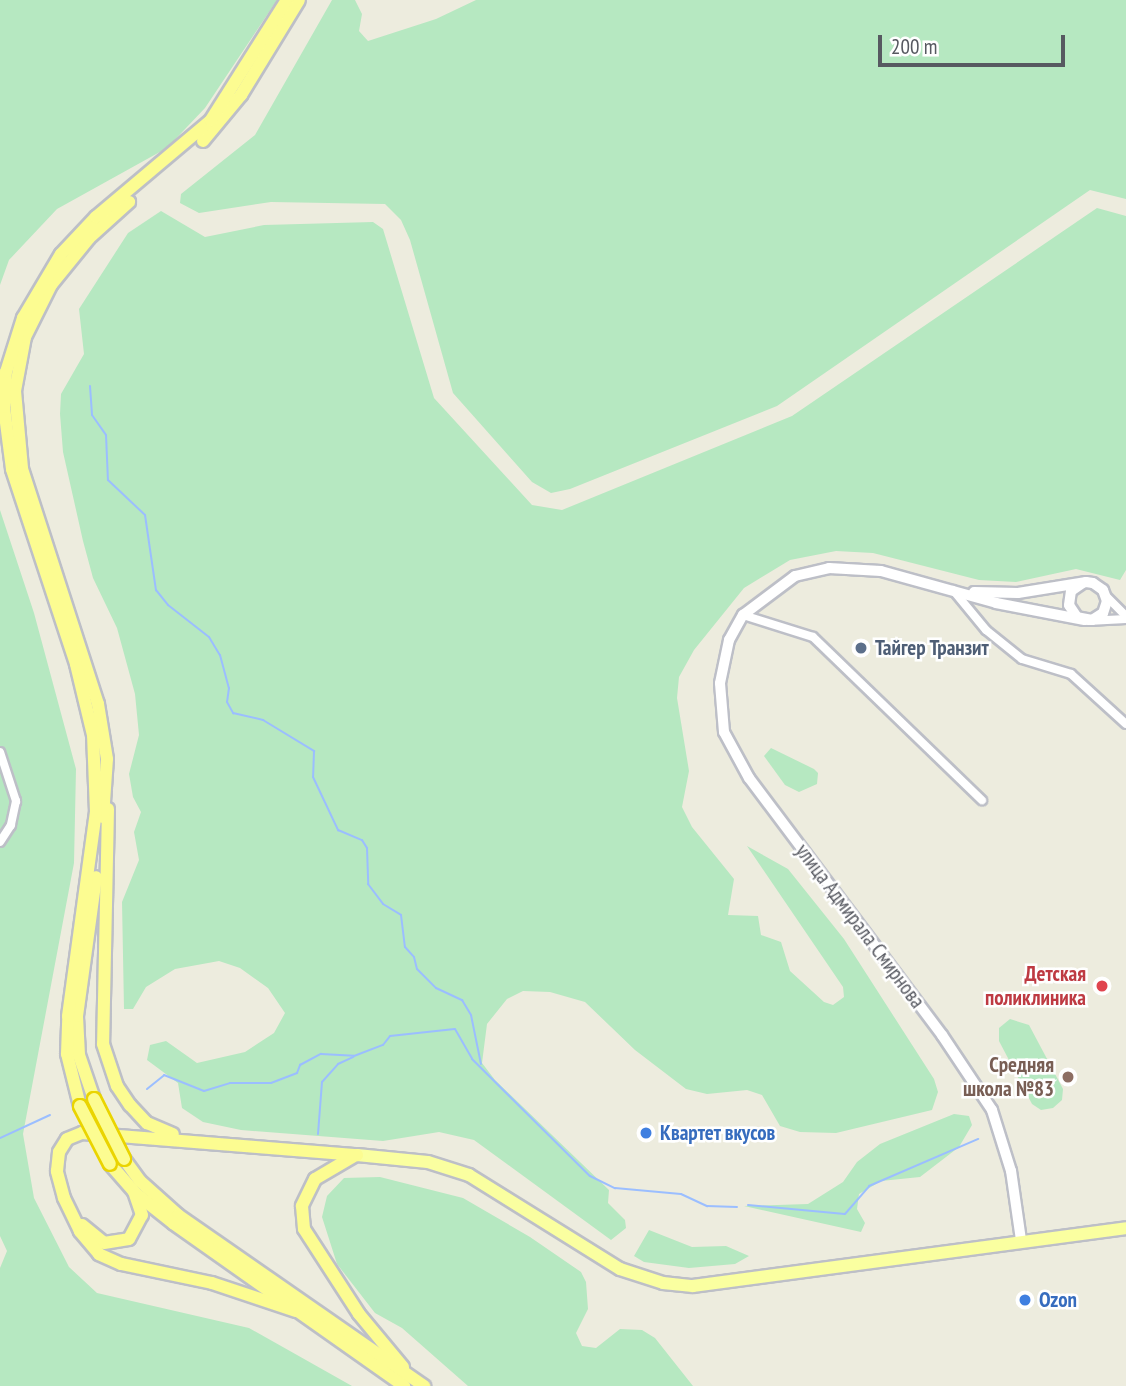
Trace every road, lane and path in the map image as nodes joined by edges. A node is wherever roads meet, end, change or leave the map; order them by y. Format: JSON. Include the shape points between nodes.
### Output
{"nodes":[{"id":1,"x":287,"y":0,"type":"edge"},
{"id":2,"x":299,"y":0,"type":"edge"},
{"id":3,"x":1083,"y":583,"type":"junction"},
{"id":4,"x":953,"y":590,"type":"junction"},
{"id":5,"x":1106,"y":596,"type":"junction"},
{"id":6,"x":743,"y":615,"type":"junction"},
{"id":7,"x":1126,"y":618,"type":"edge"},
{"id":8,"x":1084,"y":620,"type":"junction"},
{"id":9,"x":1126,"y":724,"type":"edge"},
{"id":10,"x":0,"y":752,"type":"edge"},
{"id":11,"x":106,"y":794,"type":"junction"},
{"id":12,"x":982,"y":800,"type":"dead end"},
{"id":13,"x":0,"y":842,"type":"edge"},
{"id":14,"x":190,"y":1140,"type":"junction"},
{"id":15,"x":357,"y":1155,"type":"junction"},
{"id":16,"x":134,"y":1192,"type":"junction"},
{"id":17,"x":70,"y":1210,"type":"junction"},
{"id":18,"x":1126,"y":1228,"type":"edge"},
{"id":19,"x":1021,"y":1240,"type":"junction"},
{"id":20,"x":296,"y":1311,"type":"junction"},
{"id":21,"x":404,"y":1386,"type":"edge"},
{"id":22,"x":423,"y":1386,"type":"edge"}],
"edges":[{"from":1,"to":16,"type":"highway","bridge":true,"via":[[211,120],[96,217],[61,254],[23,318],[6,372],[5,418],[12,468],[76,664],[93,735],[96,812],[68,1016],[67,1054],[80,1106],[110,1164]]},
{"from":2,"to":11,"type":"highway","via":[[218,127],[103,224],[69,261],[43,298],[21,352],[14,409],[22,468],[98,704],[107,759]]},
{"from":3,"to":4,"type":"street","via":[[1018,593]]},
{"from":3,"to":5,"type":"street","via":[[1096,584]]},
{"from":3,"to":8,"type":"street","via":[[1072,590],[1068,602],[1073,614]]},
{"from":4,"to":6,"type":"street","name":"улица Адмирала Смирнова","via":[[881,571],[829,568],[796,576]]},
{"from":4,"to":8,"type":"street","name":"улица Адмирала Смирнова"},
{"from":4,"to":9,"type":"street","via":[[986,630],[1022,659],[1071,674]]},
{"from":5,"to":7,"type":"street"},
{"from":5,"to":8,"type":"street","via":[[1101,615]]},
{"from":6,"to":12,"type":"street","via":[[805,631]]},
{"from":6,"to":19,"type":"street","name":"улица Адмирала Смирнова","via":[[722,666],[719,703],[724,732],[749,778],[987,1101],[1011,1171]]},
{"from":7,"to":8,"type":"street","name":"улица Адмирала Смирнова","via":[[1105,624]]},
{"from":10,"to":13,"type":"street","via":[[16,801],[11,825]]},
{"from":11,"to":14,"type":"highway","via":[[110,832],[103,1044],[117,1086],[139,1116]]},
{"from":11,"to":22,"type":"highway","bridge":true,"via":[[77,1016],[79,1055],[94,1099],[124,1159],[140,1181],[178,1215]]},
{"from":14,"to":15,"type":"highway"},
{"from":14,"to":17,"type":"highway","via":[[74,1135],[62,1146],[57,1161],[60,1186]]},
{"from":15,"to":19,"type":"main road","via":[[428,1162],[469,1175],[601,1259],[663,1283],[714,1285]]},
{"from":15,"to":22,"type":"highway","via":[[315,1179],[302,1206],[304,1229],[359,1314]]},
{"from":16,"to":17,"type":"highway","via":[[141,1206],[141,1223],[121,1244],[97,1239]]},
{"from":16,"to":20,"type":"highway"},
{"from":17,"to":20,"type":"highway","via":[[92,1247],[109,1259],[212,1283]]},
{"from":18,"to":19,"type":"main road"},
{"from":20,"to":21,"type":"highway"}]}
